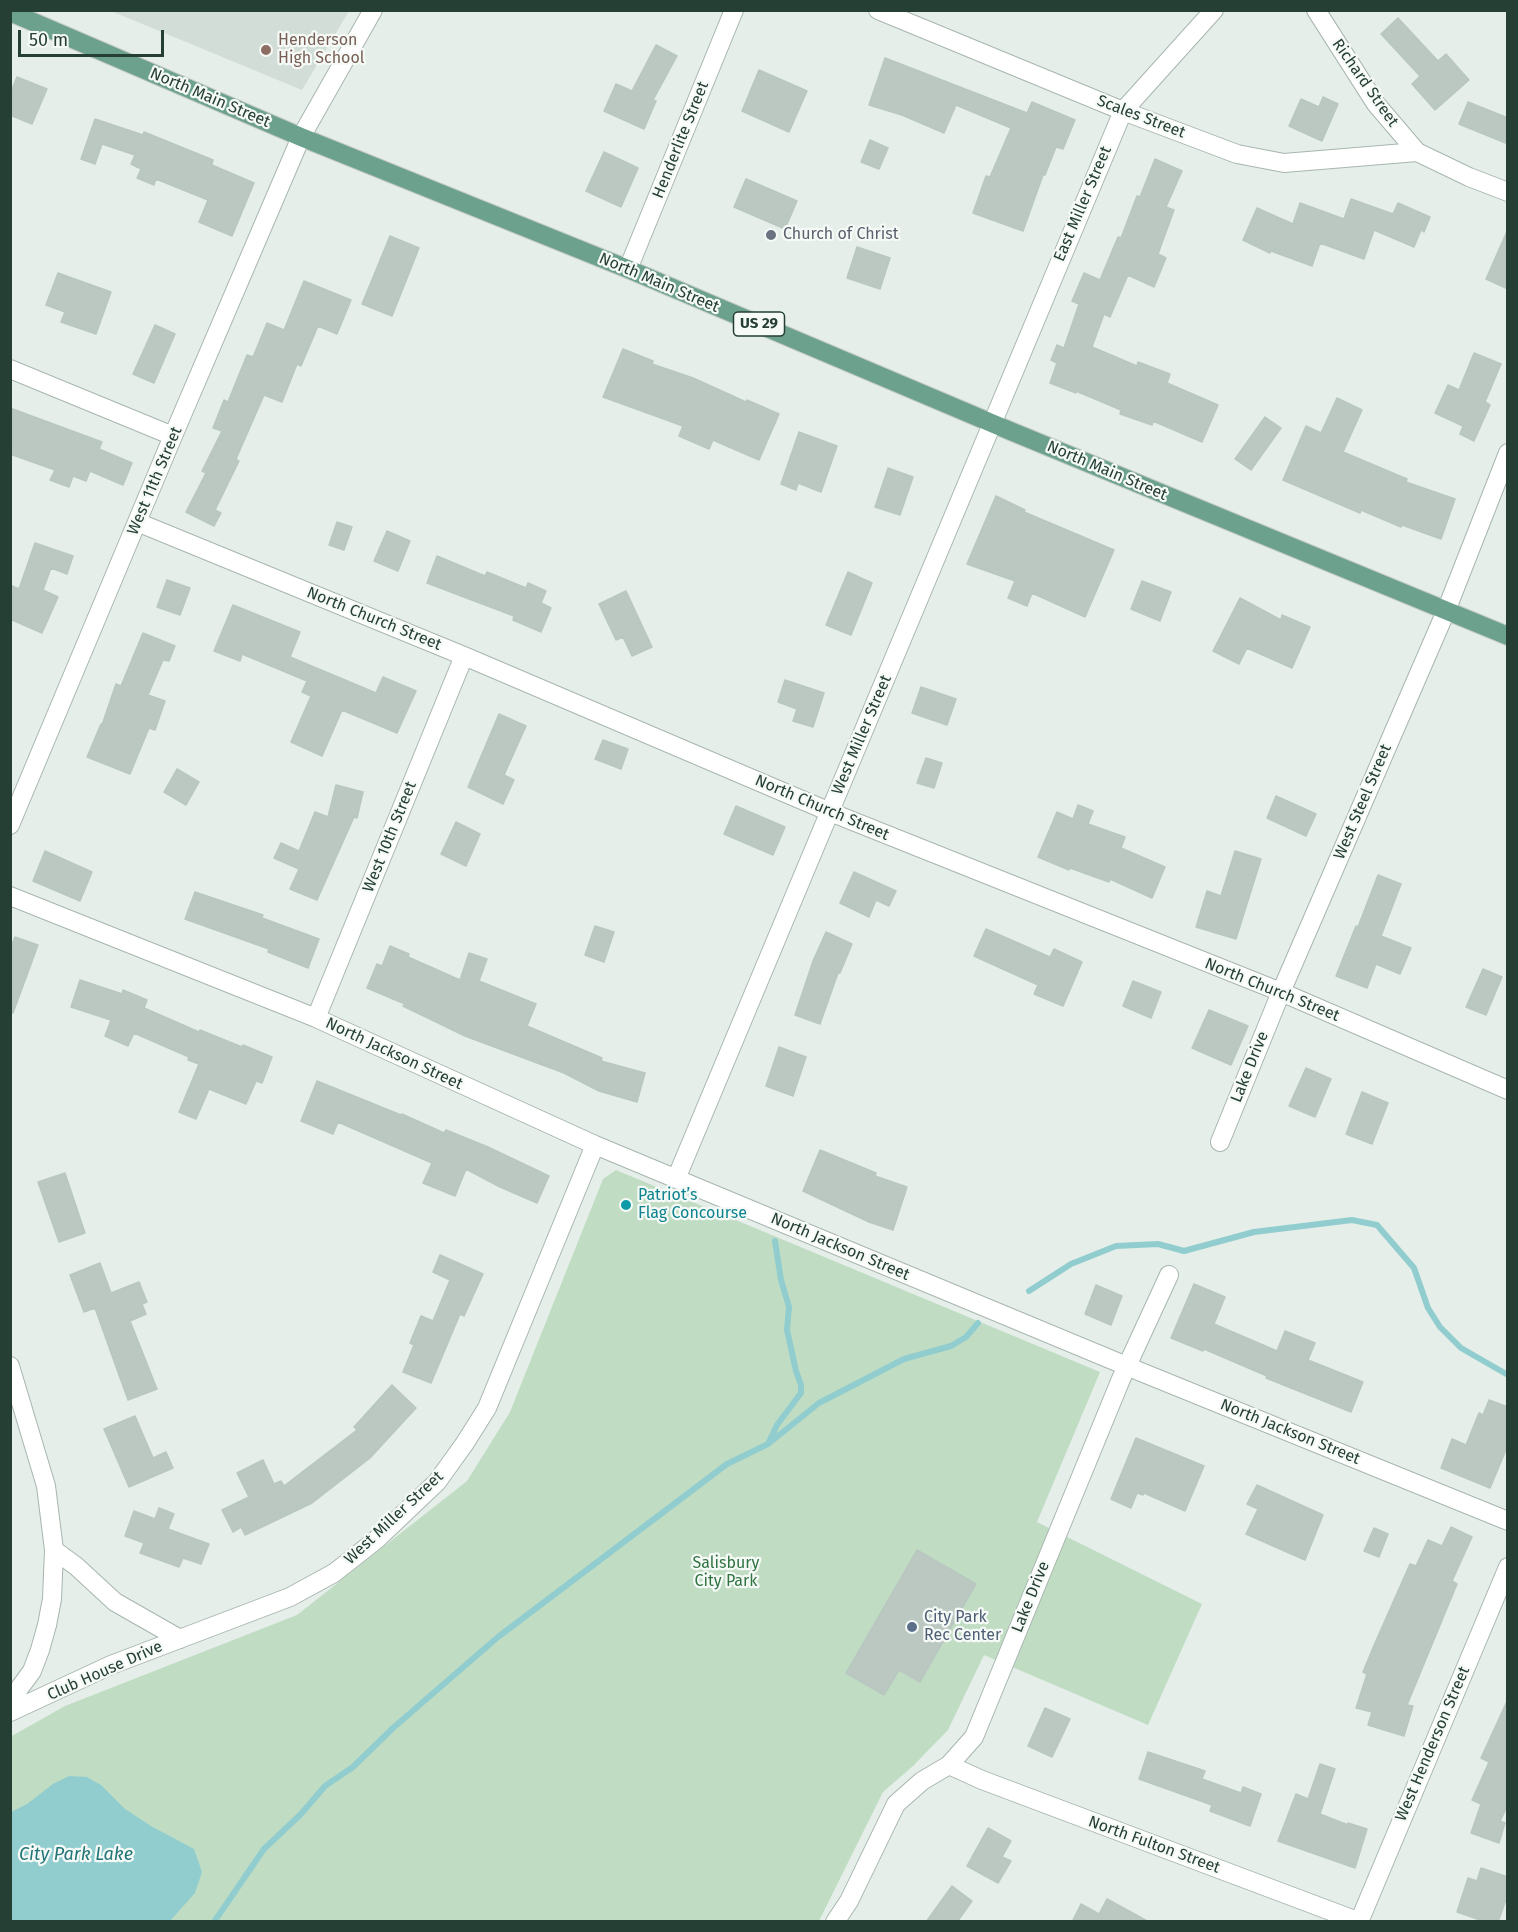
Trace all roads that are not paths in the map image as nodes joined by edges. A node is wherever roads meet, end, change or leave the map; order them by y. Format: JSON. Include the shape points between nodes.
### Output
{"nodes":[{"id":1,"x":373,"y":10,"type":"edge"},
{"id":2,"x":734,"y":10,"type":"edge"},
{"id":3,"x":878,"y":10,"type":"edge"},
{"id":4,"x":1214,"y":10,"type":"edge"},
{"id":5,"x":1316,"y":10,"type":"edge"},
{"id":6,"x":10,"y":12,"type":"edge"},
{"id":7,"x":1123,"y":111,"type":"junction"},
{"id":8,"x":301,"y":137,"type":"junction"},
{"id":9,"x":1418,"y":152,"type":"junction"},
{"id":10,"x":1508,"y":192,"type":"edge"},
{"id":11,"x":628,"y":269,"type":"junction"},
{"id":12,"x":10,"y":369,"type":"edge"},
{"id":13,"x":991,"y":423,"type":"junction"},
{"id":14,"x":173,"y":436,"type":"junction"},
{"id":15,"x":1508,"y":453,"type":"edge"},
{"id":16,"x":137,"y":522,"type":"junction"},
{"id":17,"x":1446,"y":611,"type":"junction"},
{"id":18,"x":1508,"y":636,"type":"edge"},
{"id":19,"x":464,"y":656,"type":"junction"},
{"id":20,"x":830,"y":812,"type":"junction"},
{"id":21,"x":10,"y":825,"type":"edge"},
{"id":22,"x":10,"y":896,"type":"edge"},
{"id":23,"x":1281,"y":992,"type":"junction"},
{"id":24,"x":316,"y":1018,"type":"junction"},
{"id":25,"x":1508,"y":1090,"type":"edge"},
{"id":26,"x":1220,"y":1142,"type":"dead end"},
{"id":27,"x":595,"y":1145,"type":"junction"},
{"id":28,"x":676,"y":1179,"type":"junction"},
{"id":29,"x":1169,"y":1275,"type":"dead end"},
{"id":30,"x":10,"y":1366,"type":"edge"},
{"id":31,"x":1126,"y":1366,"type":"junction"},
{"id":32,"x":1508,"y":1521,"type":"edge"},
{"id":33,"x":54,"y":1550,"type":"junction"},
{"id":34,"x":1508,"y":1567,"type":"edge"},
{"id":35,"x":180,"y":1639,"type":"junction"},
{"id":36,"x":10,"y":1701,"type":"edge"},
{"id":37,"x":10,"y":1712,"type":"edge"},
{"id":38,"x":949,"y":1765,"type":"junction"},
{"id":39,"x":1360,"y":1921,"type":"edge"},
{"id":40,"x":835,"y":1922,"type":"edge"}],
"edges":[{"from":1,"to":8,"type":"street","name":"West 11th Street"},
{"from":2,"to":11,"type":"street","name":"Henderlite Street"},
{"from":3,"to":7,"type":"street","name":"Scales Street"},
{"from":4,"to":7,"type":"street","name":"East Miller Street"},
{"from":5,"to":9,"type":"street","name":"Richard Street","via":[[1376,104]]},
{"from":6,"to":8,"type":"main road","name":"North Main Street","number":"US 29"},
{"from":7,"to":9,"type":"street","name":"Scales Street","via":[[1237,154],[1284,163]]},
{"from":7,"to":13,"type":"street","name":"East Miller Street"},
{"from":8,"to":11,"type":"main road","name":"North Main Street","number":"US 29"},
{"from":8,"to":14,"type":"street","name":"West 11th Street"},
{"from":9,"to":10,"type":"street"},
{"from":11,"to":13,"type":"main road","name":"North Main Street","number":"US 29"},
{"from":12,"to":14,"type":"street"},
{"from":13,"to":17,"type":"main road","name":"North Main Street","number":"US 29"},
{"from":13,"to":20,"type":"street","name":"West Miller Street"},
{"from":14,"to":16,"type":"street","name":"West 11th Street"},
{"from":15,"to":17,"type":"street","name":"West Steel Street"},
{"from":16,"to":19,"type":"street","name":"North Church Street"},
{"from":16,"to":21,"type":"street","name":"West 11th Street"},
{"from":17,"to":18,"type":"main road","name":"North Main Street","number":"US 29"},
{"from":17,"to":23,"type":"street","name":"West Steel Street"},
{"from":19,"to":20,"type":"street","name":"North Church Street"},
{"from":19,"to":24,"type":"street","name":"West 10th Street"},
{"from":20,"to":23,"type":"street","name":"North Church Street"},
{"from":20,"to":28,"type":"street","name":"West Miller Street"},
{"from":22,"to":24,"type":"street","name":"North Jackson Street"},
{"from":23,"to":25,"type":"street","name":"North Church Street"},
{"from":23,"to":26,"type":"street","name":"Lake Drive"},
{"from":24,"to":27,"type":"street","name":"North Jackson Street"},
{"from":27,"to":28,"type":"street","name":"North Jackson Street"},
{"from":27,"to":35,"type":"street","name":"West Miller Street","via":[[487,1408],[437,1482],[376,1540],[334,1573],[290,1597]]},
{"from":28,"to":31,"type":"street","name":"North Jackson Street"},
{"from":29,"to":31,"type":"street","name":"Lake Drive"},
{"from":30,"to":33,"type":"street","via":[[46,1486]]},
{"from":31,"to":32,"type":"street","name":"North Jackson Street"},
{"from":31,"to":38,"type":"street","name":"Lake Drive","via":[[974,1737]]},
{"from":33,"to":35,"type":"street","name":"Club House Drive","via":[[115,1602]]},
{"from":33,"to":36,"type":"street","via":[[51,1599],[40,1650],[32,1671]]},
{"from":34,"to":39,"type":"street","name":"West Henderson Street"},
{"from":35,"to":37,"type":"street","name":"Club House Drive","via":[[111,1665]]},
{"from":38,"to":39,"type":"street","name":"North Fulton Street"},
{"from":38,"to":40,"type":"street","name":"Lake Drive","via":[[922,1781],[896,1804]]}]}
